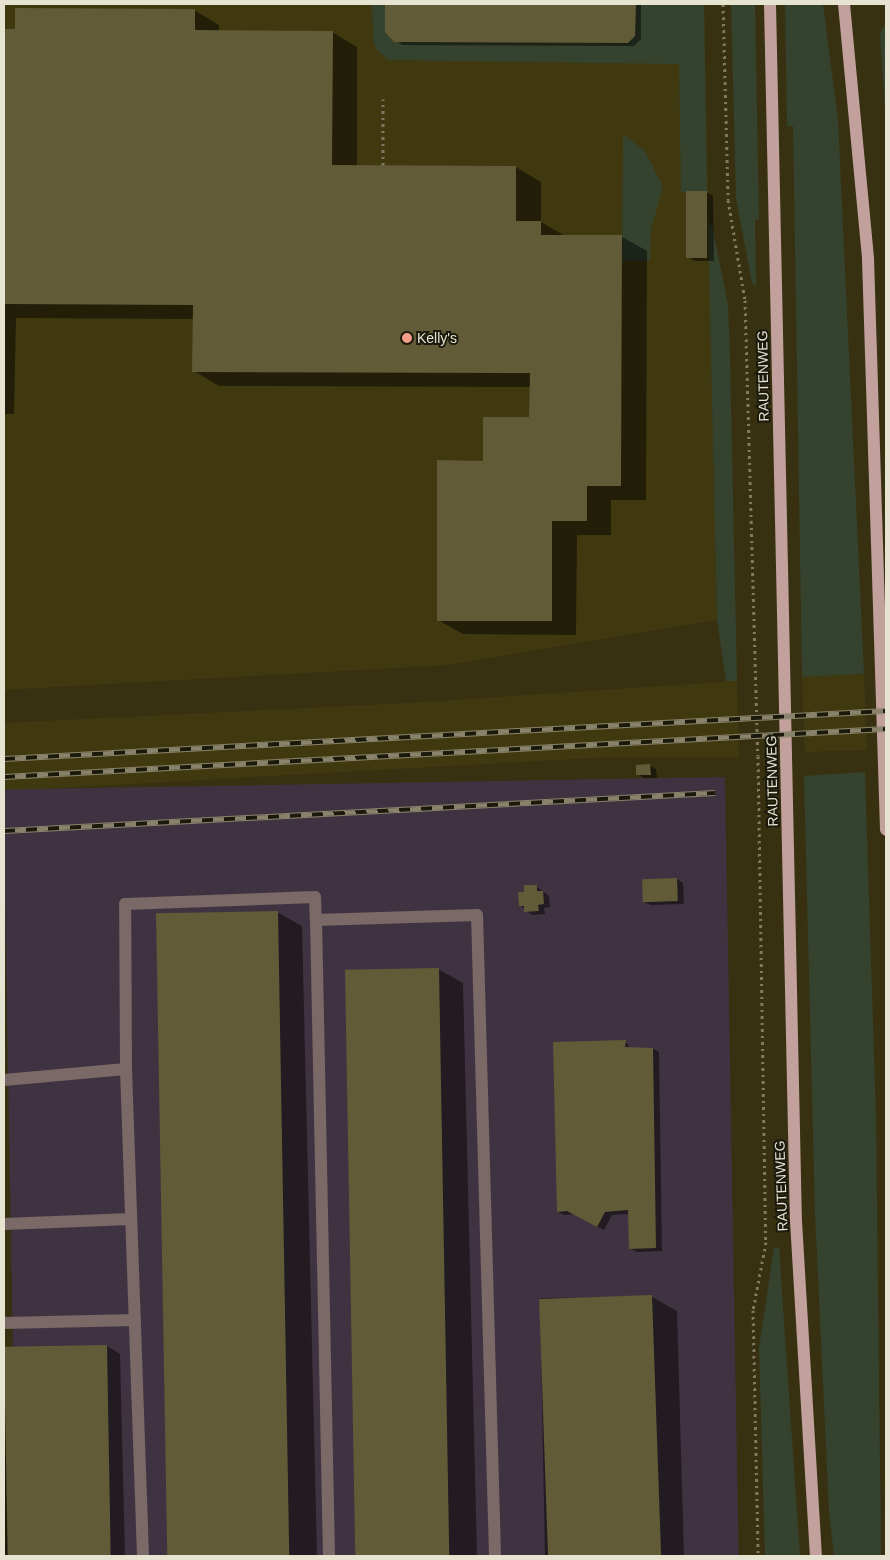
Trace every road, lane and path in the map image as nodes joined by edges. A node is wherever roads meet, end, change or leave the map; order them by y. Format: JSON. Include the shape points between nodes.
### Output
{"nodes":[{"id":1,"x":723,"y":4,"type":"edge"},
{"id":2,"x":770,"y":4,"type":"edge"},
{"id":3,"x":844,"y":4,"type":"edge"},
{"id":4,"x":383,"y":99,"type":"dead end"},
{"id":5,"x":383,"y":165,"type":"dead end"},
{"id":6,"x":886,"y":830,"type":"edge"},
{"id":7,"x":316,"y":920,"type":"junction"},
{"id":8,"x":126,"y":1069,"type":"junction"},
{"id":9,"x":4,"y":1080,"type":"edge"},
{"id":10,"x":131,"y":1219,"type":"junction"},
{"id":11,"x":4,"y":1224,"type":"edge"},
{"id":12,"x":135,"y":1320,"type":"junction"},
{"id":13,"x":4,"y":1323,"type":"edge"},
{"id":14,"x":143,"y":1556,"type":"edge"},
{"id":15,"x":329,"y":1556,"type":"edge"},
{"id":16,"x":494,"y":1556,"type":"edge"},
{"id":17,"x":758,"y":1556,"type":"edge"},
{"id":18,"x":816,"y":1556,"type":"edge"}],
"edges":[{"from":1,"to":17,"type":"path","via":[[728,200],[745,300],[758,756],[766,1242],[753,1310]]},
{"from":2,"to":18,"type":"main road","name":"RAUTENWEG","via":[[796,1221]]},
{"from":3,"to":6,"type":"main road","via":[[868,259]]},
{"from":4,"to":5,"type":"path"},
{"from":7,"to":8,"type":"lane","via":[[315,897],[125,904]]},
{"from":7,"to":15,"type":"lane"},
{"from":7,"to":16,"type":"lane","via":[[477,915]]},
{"from":8,"to":9,"type":"lane"},
{"from":8,"to":10,"type":"lane"},
{"from":10,"to":11,"type":"lane"},
{"from":10,"to":12,"type":"lane"},
{"from":12,"to":13,"type":"lane"},
{"from":12,"to":14,"type":"lane"}]}
